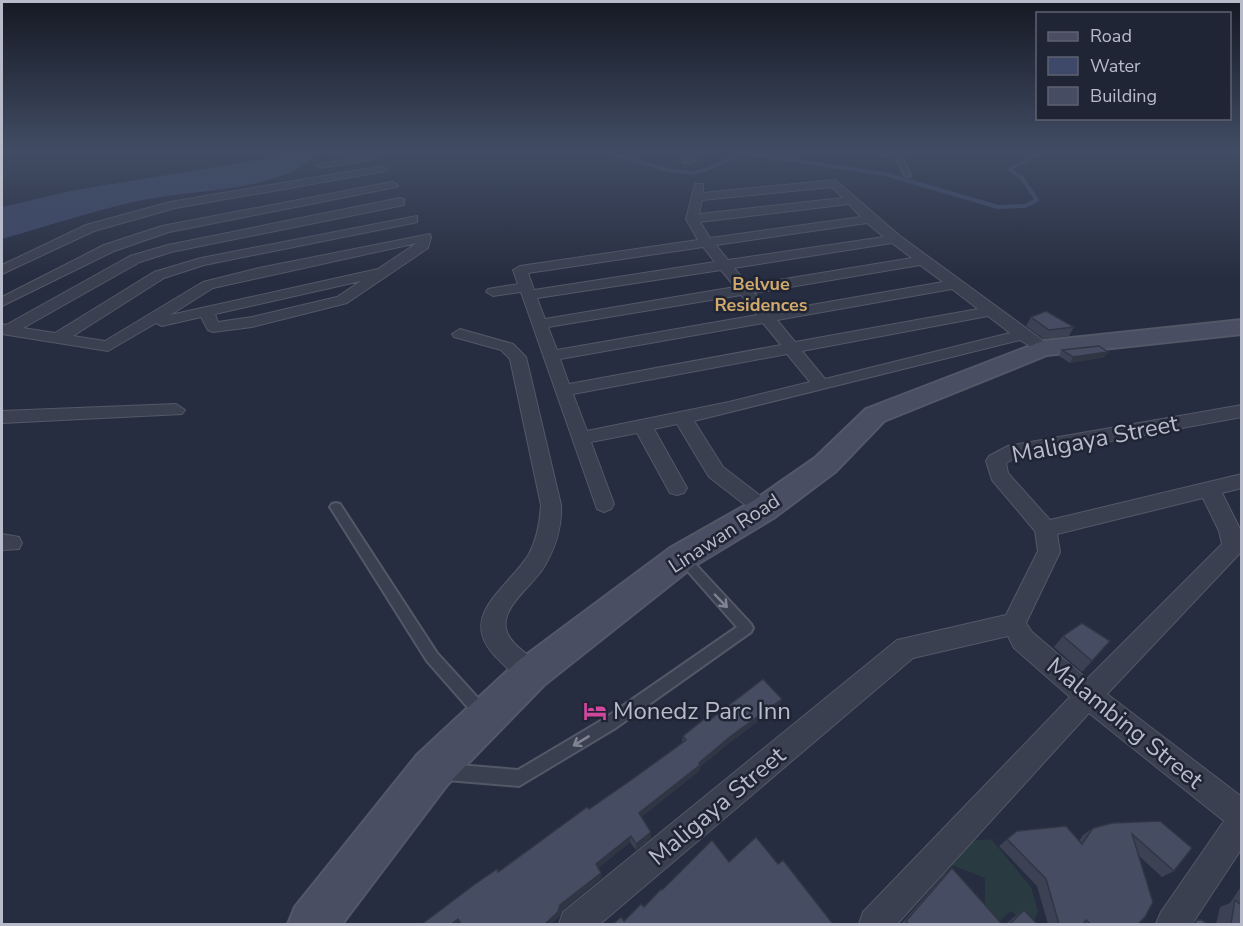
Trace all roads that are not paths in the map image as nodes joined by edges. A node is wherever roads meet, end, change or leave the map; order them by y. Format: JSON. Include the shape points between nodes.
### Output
{"nodes":[{"id":1,"x":240,"y":193,"type":"edge"},
{"id":2,"x":350,"y":193,"type":"edge"},
{"id":3,"x":396,"y":193,"type":"edge"},
{"id":4,"x":698,"y":193,"type":"edge"},
{"id":5,"x":846,"y":193,"type":"edge"},
{"id":6,"x":854,"y":200,"type":"junction"},
{"id":7,"x":400,"y":202,"type":"junction"},
{"id":8,"x":413,"y":219,"type":"junction"},
{"id":9,"x":692,"y":219,"type":"junction"},
{"id":10,"x":870,"y":219,"type":"junction"},
{"id":11,"x":425,"y":237,"type":"junction"},
{"id":12,"x":895,"y":239,"type":"junction"},
{"id":13,"x":706,"y":242,"type":"junction"},
{"id":14,"x":924,"y":260,"type":"junction"},
{"id":15,"x":722,"y":265,"type":"junction"},
{"id":16,"x":2,"y":270,"type":"edge"},
{"id":17,"x":385,"y":272,"type":"junction"},
{"id":18,"x":957,"y":284,"type":"junction"},
{"id":19,"x":527,"y":291,"type":"junction"},
{"id":20,"x":743,"y":291,"type":"junction"},
{"id":21,"x":493,"y":292,"type":"dead end"},
{"id":22,"x":2,"y":302,"type":"edge"},
{"id":23,"x":206,"y":311,"type":"junction"},
{"id":24,"x":992,"y":311,"type":"junction"},
{"id":25,"x":765,"y":318,"type":"junction"},
{"id":26,"x":540,"y":324,"type":"junction"},
{"id":27,"x":140,"y":325,"type":"junction"},
{"id":28,"x":1242,"y":327,"type":"edge"},
{"id":29,"x":5,"y":330,"type":"edge"},
{"id":30,"x":460,"y":334,"type":"dead end"},
{"id":31,"x":58,"y":338,"type":"junction"},
{"id":32,"x":1032,"y":342,"type":"junction"},
{"id":33,"x":790,"y":350,"type":"junction"},
{"id":34,"x":549,"y":356,"type":"junction"},
{"id":35,"x":822,"y":386,"type":"junction"},
{"id":36,"x":564,"y":390,"type":"junction"},
{"id":37,"x":176,"y":410,"type":"dead end"},
{"id":38,"x":1242,"y":411,"type":"edge"},
{"id":39,"x":2,"y":417,"type":"edge"},
{"id":40,"x":682,"y":417,"type":"junction"},
{"id":41,"x":642,"y":425,"type":"junction"},
{"id":42,"x":582,"y":438,"type":"junction"},
{"id":43,"x":1242,"y":481,"type":"edge"},
{"id":44,"x":677,"y":488,"type":"dead end"},
{"id":45,"x":1209,"y":488,"type":"junction"},
{"id":46,"x":604,"y":504,"type":"dead end"},
{"id":47,"x":336,"y":507,"type":"dead end"},
{"id":48,"x":764,"y":509,"type":"junction"},
{"id":49,"x":1045,"y":529,"type":"junction"},
{"id":50,"x":682,"y":557,"type":"junction"},
{"id":51,"x":1014,"y":624,"type":"junction"},
{"id":52,"x":531,"y":673,"type":"junction"},
{"id":53,"x":1088,"y":696,"type":"junction"},
{"id":54,"x":486,"y":718,"type":"junction"},
{"id":55,"x":432,"y":770,"type":"junction"},
{"id":56,"x":1242,"y":816,"type":"edge"},
{"id":57,"x":1242,"y":820,"type":"edge"},
{"id":58,"x":312,"y":924,"type":"edge"},
{"id":59,"x":575,"y":924,"type":"edge"},
{"id":60,"x":874,"y":924,"type":"edge"},
{"id":61,"x":1173,"y":924,"type":"edge"}],
"edges":[{"from":1,"to":16,"type":"street","via":[[174,205],[81,231]]},
{"from":2,"to":22,"type":"street","via":[[166,229],[109,248]]},
{"from":3,"to":7,"type":"street"},
{"from":4,"to":9,"type":"street"},
{"from":5,"to":6,"type":"street"},
{"from":6,"to":9,"type":"street"},
{"from":6,"to":10,"type":"street"},
{"from":7,"to":8,"type":"street"},
{"from":7,"to":29,"type":"street","via":[[135,259]]},
{"from":8,"to":11,"type":"street"},
{"from":8,"to":31,"type":"street","via":[[201,262],[159,275]]},
{"from":9,"to":13,"type":"street"},
{"from":10,"to":12,"type":"street"},
{"from":10,"to":13,"type":"street"},
{"from":11,"to":17,"type":"street","via":[[423,245]]},
{"from":11,"to":27,"type":"street","via":[[208,285]]},
{"from":12,"to":14,"type":"street"},
{"from":12,"to":15,"type":"street"},
{"from":13,"to":15,"type":"street"},
{"from":13,"to":19,"type":"street","via":[[520,270]]},
{"from":14,"to":18,"type":"street"},
{"from":14,"to":20,"type":"street"},
{"from":15,"to":19,"type":"street"},
{"from":15,"to":20,"type":"street"},
{"from":17,"to":23,"type":"street"},
{"from":17,"to":23,"type":"street","via":[[342,300],[252,322],[213,327]]},
{"from":18,"to":24,"type":"street"},
{"from":18,"to":25,"type":"street"},
{"from":19,"to":21,"type":"street"},
{"from":19,"to":26,"type":"street"},
{"from":20,"to":25,"type":"street"},
{"from":20,"to":26,"type":"street"},
{"from":23,"to":27,"type":"street"},
{"from":24,"to":32,"type":"street"},
{"from":24,"to":33,"type":"street"},
{"from":25,"to":33,"type":"street"},
{"from":25,"to":34,"type":"street"},
{"from":26,"to":34,"type":"street"},
{"from":27,"to":31,"type":"street","via":[[108,346]]},
{"from":28,"to":32,"type":"street","name":"Linawan Road"},
{"from":29,"to":31,"type":"street"},
{"from":30,"to":52,"type":"street","via":[[507,347],[518,357],[551,505],[552,526],[533,566],[498,607],[493,623],[499,643]]},
{"from":32,"to":35,"type":"street"},
{"from":32,"to":48,"type":"street","name":"Linawan Road","via":[[875,415],[825,465]]},
{"from":33,"to":35,"type":"street"},
{"from":33,"to":36,"type":"street"},
{"from":34,"to":36,"type":"street"},
{"from":35,"to":40,"type":"street"},
{"from":36,"to":42,"type":"street"},
{"from":37,"to":39,"type":"street"},
{"from":38,"to":49,"type":"street","name":"Maligaya Street","via":[[1008,453],[996,461],[999,475]]},
{"from":40,"to":41,"type":"street"},
{"from":40,"to":48,"type":"street","via":[[716,472]]},
{"from":41,"to":42,"type":"street"},
{"from":41,"to":44,"type":"street"},
{"from":42,"to":46,"type":"street"},
{"from":43,"to":45,"type":"street"},
{"from":45,"to":49,"type":"street"},
{"from":45,"to":53,"type":"street","via":[[1233,546]]},
{"from":47,"to":54,"type":"lane","via":[[432,657]]},
{"from":48,"to":50,"type":"street","name":"Linawan Road"},
{"from":49,"to":51,"type":"street","via":[[1049,552]]},
{"from":50,"to":52,"type":"street","name":"Linawan Road"},
{"from":50,"to":55,"type":"lane","one_way":true,"via":[[746,628],[609,724],[519,778]]},
{"from":51,"to":53,"type":"street","name":"Malambing Street","via":[[1023,640]]},
{"from":51,"to":59,"type":"street","name":"Maligaya Street","via":[[906,648]]},
{"from":52,"to":54,"type":"street","name":"Linawan Road"},
{"from":53,"to":56,"type":"street","name":"Malambing Street"},
{"from":53,"to":60,"type":"street"},
{"from":54,"to":55,"type":"street","name":"Linawan Road"},
{"from":55,"to":58,"type":"street","name":"Linawan Road"},
{"from":57,"to":61,"type":"street"}]}
